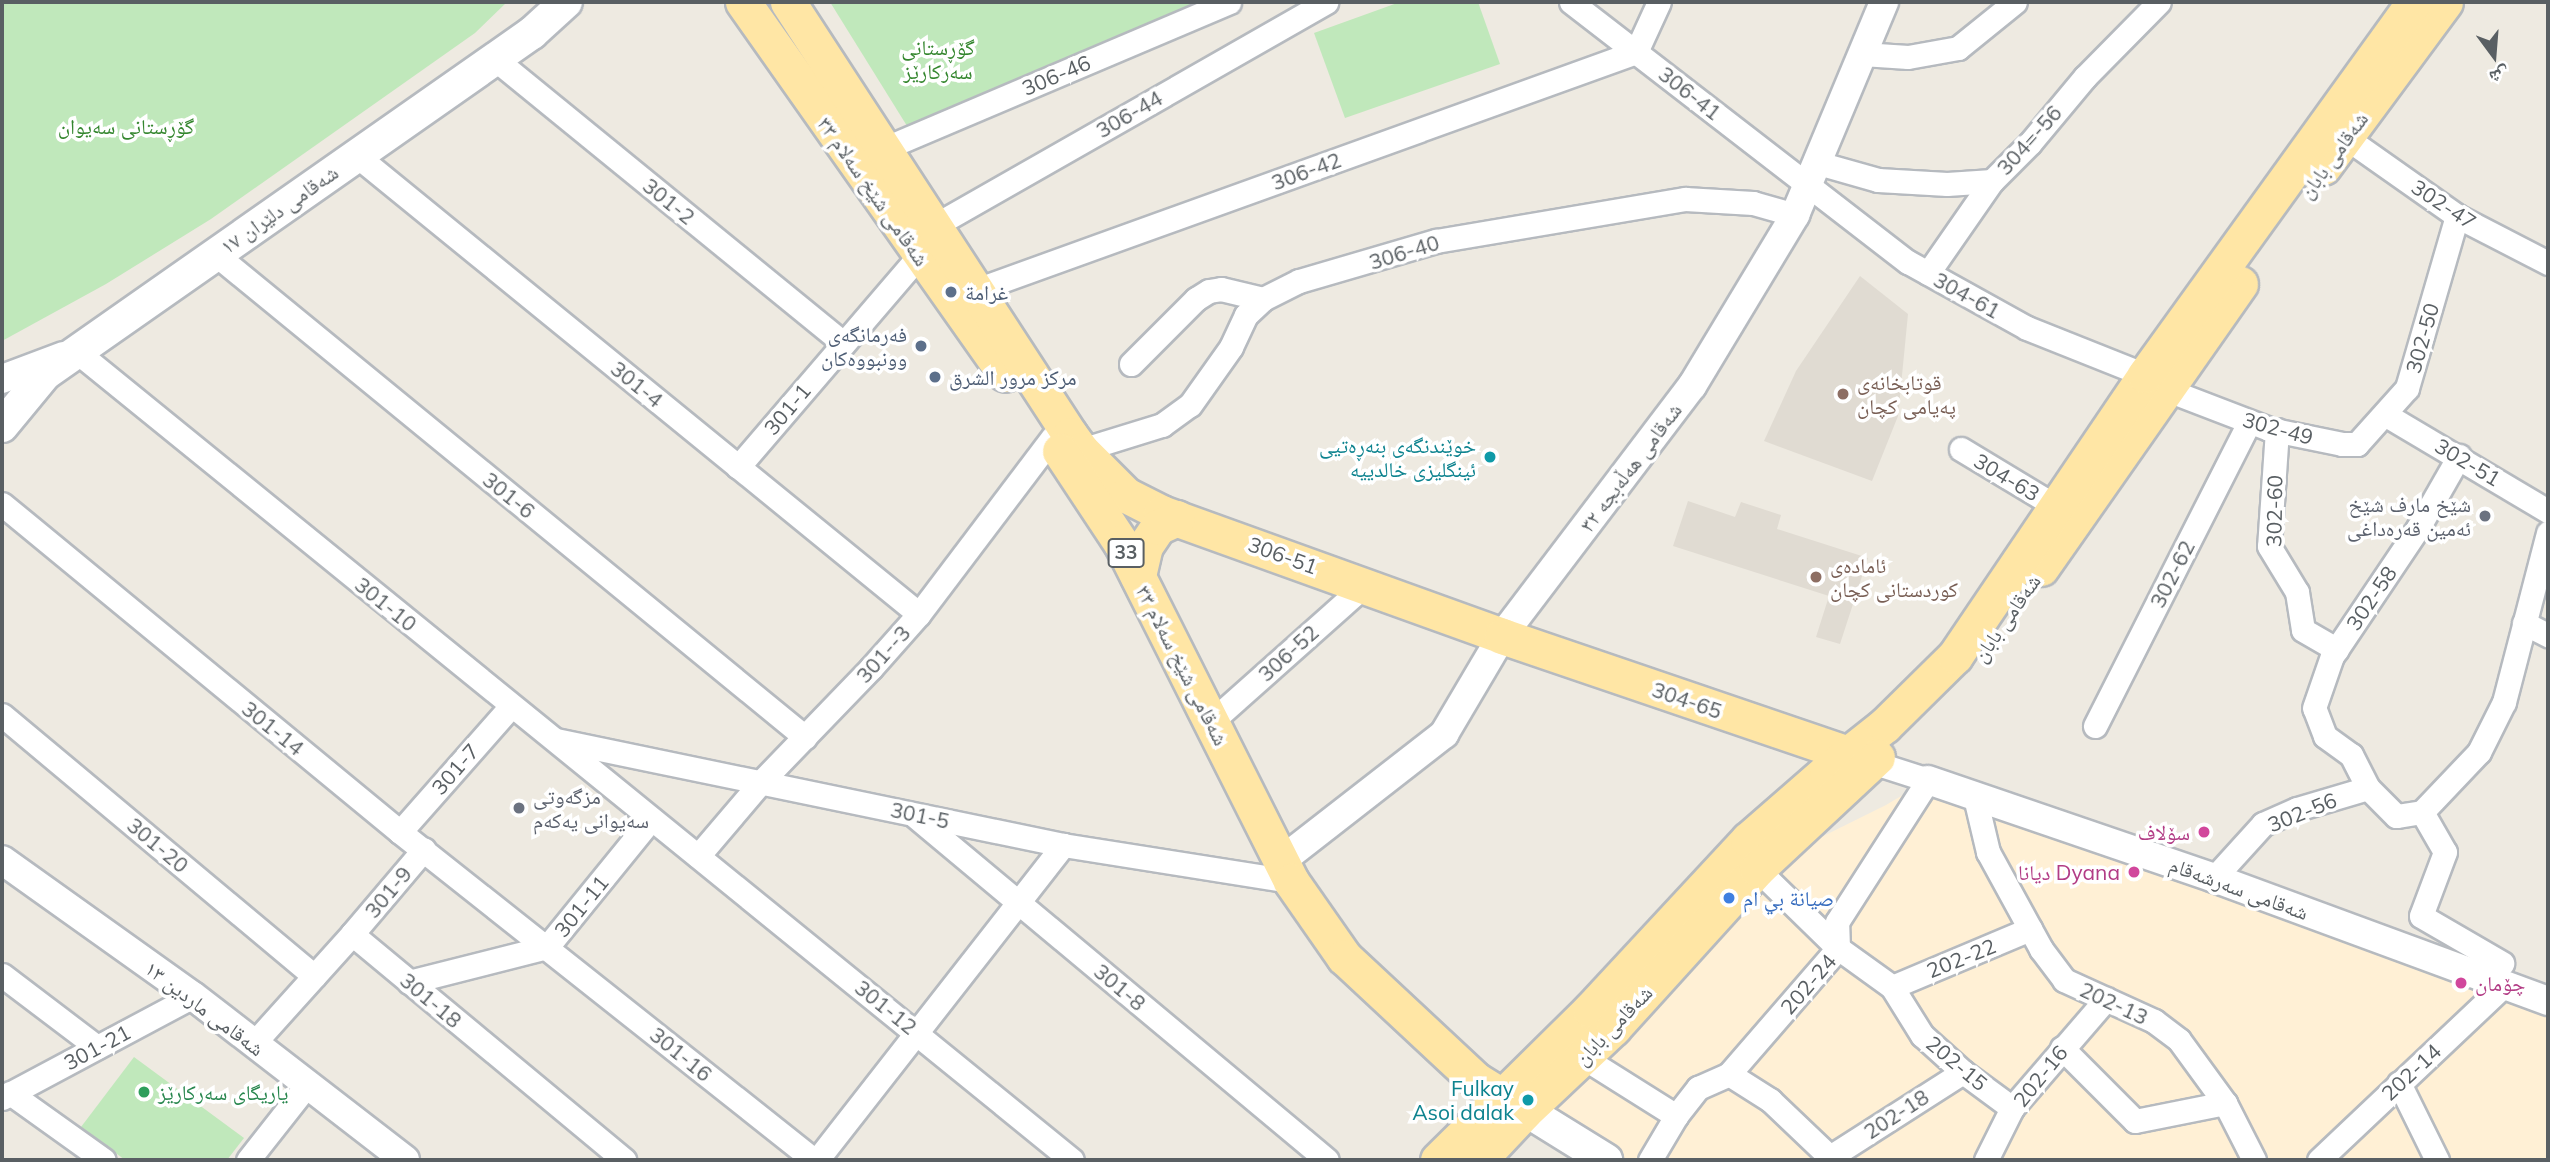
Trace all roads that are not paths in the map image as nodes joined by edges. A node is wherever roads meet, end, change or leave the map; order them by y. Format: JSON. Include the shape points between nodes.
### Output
{"nodes":[{"id":1,"x":566,"y":2,"type":"edge"},
{"id":2,"x":743,"y":2,"type":"edge"},
{"id":3,"x":788,"y":2,"type":"edge"},
{"id":4,"x":1229,"y":2,"type":"edge"},
{"id":5,"x":1326,"y":2,"type":"edge"},
{"id":6,"x":1571,"y":2,"type":"edge"},
{"id":7,"x":1659,"y":2,"type":"edge"},
{"id":8,"x":1884,"y":2,"type":"edge"},
{"id":9,"x":2015,"y":2,"type":"edge"},
{"id":10,"x":2159,"y":2,"type":"edge"},
{"id":11,"x":2414,"y":2,"type":"edge"},
{"id":12,"x":2445,"y":2,"type":"edge"},
{"id":13,"x":2463,"y":2,"type":"edge"},
{"id":14,"x":1636,"y":52,"type":"junction"},
{"id":15,"x":1862,"y":54,"type":"junction"},
{"id":16,"x":495,"y":59,"type":"junction"},
{"id":17,"x":2356,"y":124,"type":"junction"},
{"id":18,"x":883,"y":149,"type":"junction"},
{"id":19,"x":356,"y":155,"type":"junction"},
{"id":20,"x":1813,"y":174,"type":"junction"},
{"id":21,"x":1992,"y":181,"type":"junction"},
{"id":22,"x":1795,"y":215,"type":"junction"},
{"id":23,"x":2456,"y":216,"type":"junction"},
{"id":24,"x":926,"y":241,"type":"junction"},
{"id":25,"x":214,"y":253,"type":"junction"},
{"id":26,"x":2548,"y":263,"type":"edge"},
{"id":27,"x":1928,"y":273,"type":"junction"},
{"id":28,"x":976,"y":290,"type":"junction"},
{"id":29,"x":1263,"y":299,"type":"junction"},
{"id":30,"x":843,"y":343,"type":"junction"},
{"id":31,"x":76,"y":351,"type":"junction"},
{"id":32,"x":1003,"y":352,"type":"junction"},
{"id":33,"x":1130,"y":364,"type":"dead end"},
{"id":34,"x":2,"y":379,"type":"edge"},
{"id":35,"x":2155,"y":382,"type":"junction"},
{"id":36,"x":2200,"y":405,"type":"joint"},
{"id":37,"x":2386,"y":415,"type":"junction"},
{"id":38,"x":2249,"y":422,"type":"junction"},
{"id":39,"x":2,"y":426,"type":"edge"},
{"id":40,"x":2277,"y":430,"type":"junction"},
{"id":41,"x":1066,"y":444,"type":"junction"},
{"id":42,"x":2357,"y":444,"type":"joint"},
{"id":43,"x":1961,"y":449,"type":"dead end"},
{"id":44,"x":2459,"y":456,"type":"junction"},
{"id":45,"x":738,"y":467,"type":"junction"},
{"id":46,"x":2,"y":505,"type":"edge"},
{"id":47,"x":2054,"y":505,"type":"junction"},
{"id":48,"x":2548,"y":511,"type":"edge"},
{"id":49,"x":1177,"y":518,"type":"junction"},
{"id":50,"x":2548,"y":533,"type":"edge"},
{"id":51,"x":1138,"y":576,"type":"junction"},
{"id":52,"x":1364,"y":585,"type":"junction"},
{"id":53,"x":919,"y":614,"type":"junction"},
{"id":54,"x":2524,"y":623,"type":"junction"},
{"id":55,"x":2548,"y":635,"type":"edge"},
{"id":56,"x":1502,"y":636,"type":"junction"},
{"id":57,"x":2337,"y":650,"type":"junction"},
{"id":58,"x":510,"y":706,"type":"junction"},
{"id":59,"x":2,"y":715,"type":"edge"},
{"id":60,"x":1211,"y":722,"type":"junction"},
{"id":61,"x":2095,"y":726,"type":"dead end"},
{"id":62,"x":805,"y":737,"type":"junction"},
{"id":63,"x":551,"y":738,"type":"junction"},
{"id":64,"x":1860,"y":758,"type":"junction"},
{"id":65,"x":1928,"y":780,"type":"junction"},
{"id":66,"x":761,"y":782,"type":"junction"},
{"id":67,"x":2368,"y":788,"type":"junction"},
{"id":68,"x":1975,"y":797,"type":"junction"},
{"id":69,"x":2422,"y":812,"type":"junction"},
{"id":70,"x":912,"y":814,"type":"junction"},
{"id":71,"x":651,"y":819,"type":"junction"},
{"id":72,"x":400,"y":832,"type":"junction"},
{"id":73,"x":1063,"y":845,"type":"junction"},
{"id":74,"x":424,"y":849,"type":"junction"},
{"id":75,"x":698,"y":856,"type":"junction"},
{"id":76,"x":2,"y":860,"type":"edge"},
{"id":77,"x":1757,"y":869,"type":"junction"},
{"id":78,"x":1286,"y":871,"type":"junction"},
{"id":79,"x":2214,"y":878,"type":"junction"},
{"id":80,"x":1018,"y":901,"type":"junction"},
{"id":81,"x":2030,"y":929,"type":"junction"},
{"id":82,"x":352,"y":934,"type":"junction"},
{"id":83,"x":547,"y":947,"type":"junction"},
{"id":84,"x":1838,"y":948,"type":"junction"},
{"id":85,"x":2503,"y":974,"type":"junction"},
{"id":86,"x":2,"y":975,"type":"edge"},
{"id":87,"x":314,"y":976,"type":"junction"},
{"id":88,"x":409,"y":982,"type":"junction"},
{"id":89,"x":1892,"y":987,"type":"junction"},
{"id":90,"x":193,"y":996,"type":"junction"},
{"id":91,"x":2106,"y":999,"type":"junction"},
{"id":92,"x":2548,"y":1001,"type":"edge"},
{"id":93,"x":919,"y":1033,"type":"junction"},
{"id":94,"x":254,"y":1043,"type":"junction"},
{"id":95,"x":97,"y":1047,"type":"junction"},
{"id":96,"x":2062,"y":1048,"type":"junction"},
{"id":97,"x":1584,"y":1058,"type":"junction"},
{"id":98,"x":1963,"y":1072,"type":"junction"},
{"id":99,"x":1729,"y":1074,"type":"junction"},
{"id":100,"x":2399,"y":1083,"type":"junction"},
{"id":101,"x":307,"y":1085,"type":"junction"},
{"id":102,"x":6,"y":1096,"type":"edge"},
{"id":103,"x":1513,"y":1103,"type":"junction"},
{"id":104,"x":2225,"y":1103,"type":"junction"},
{"id":105,"x":2012,"y":1108,"type":"junction"},
{"id":106,"x":1676,"y":1116,"type":"junction"},
{"id":107,"x":1831,"y":1159,"type":"edge"},
{"id":108,"x":104,"y":1160,"type":"edge"},
{"id":109,"x":248,"y":1160,"type":"edge"},
{"id":110,"x":405,"y":1160,"type":"edge"},
{"id":111,"x":624,"y":1160,"type":"edge"},
{"id":112,"x":815,"y":1160,"type":"edge"},
{"id":113,"x":1072,"y":1160,"type":"edge"},
{"id":114,"x":1327,"y":1160,"type":"edge"},
{"id":115,"x":1438,"y":1160,"type":"edge"},
{"id":116,"x":1479,"y":1160,"type":"edge"},
{"id":117,"x":1606,"y":1160,"type":"edge"},
{"id":118,"x":1650,"y":1160,"type":"edge"},
{"id":119,"x":1986,"y":1160,"type":"edge"},
{"id":120,"x":2255,"y":1160,"type":"edge"},
{"id":121,"x":2319,"y":1160,"type":"edge"},
{"id":122,"x":2437,"y":1160,"type":"edge"}],
"edges":[{"from":1,"to":16,"type":"main road","name":"شەقامی دلێران ١٧"},
{"from":2,"to":24,"type":"main road","name":"شەقامی شێخ سەلام ٣٣","number":"33"},
{"from":3,"to":18,"type":"main road","name":"شەقامی شێخ سەلام ٣٣","number":"33"},
{"from":4,"to":18,"type":"street","name":"306-46"},
{"from":5,"to":24,"type":"street","name":"306-44"},
{"from":6,"to":14,"type":"street","name":"306-41"},
{"from":7,"to":14,"type":"street"},
{"from":8,"to":15,"type":"street","name":"شەقامی هەڵەبجە ٣٢"},
{"from":9,"to":15,"type":"street","via":[[1958,48],[1908,57]]},
{"from":10,"to":21,"type":"street","name":"304=-56"},
{"from":11,"to":35,"type":"main road"},
{"from":12,"to":17,"type":"main road","name":"شەقامی بابان"},
{"from":13,"to":17,"type":"main road"},
{"from":14,"to":20,"type":"street","name":"306-41"},
{"from":14,"to":28,"type":"street","name":"306-42"},
{"from":15,"to":20,"type":"street","name":"شەقامی هەڵەبجە ٣٢"},
{"from":16,"to":19,"type":"main road","name":"شەقامی دلێران ١٧"},
{"from":16,"to":30,"type":"street","name":"301-2"},
{"from":17,"to":23,"type":"street","name":"302-47"},
{"from":17,"to":35,"type":"main road","name":"شەقامی بابان"},
{"from":18,"to":24,"type":"main road","name":"شەقامی شێخ سەلام ٣٣","number":"33"},
{"from":19,"to":25,"type":"main road","name":"شەقامی دلێران ١٧"},
{"from":19,"to":45,"type":"street","name":"301-4"},
{"from":20,"to":21,"type":"street","name":"304=-56","via":[[1947,184]]},
{"from":20,"to":22,"type":"street","name":"شەقامی هەڵەبجە ٣٢"},
{"from":20,"to":27,"type":"street","name":"304-61","via":[[1908,262]]},
{"from":21,"to":27,"type":"street"},
{"from":22,"to":29,"type":"street","name":"306-40","via":[[1753,203],[1685,199],[1616,209],[1436,241],[1299,281]]},
{"from":22,"to":56,"type":"street","name":"شەقامی هەڵەبجە ٣٢","via":[[1692,386]]},
{"from":23,"to":26,"type":"street","name":"302-47"},
{"from":23,"to":37,"type":"street","name":"302-50","via":[[2407,388]]},
{"from":24,"to":28,"type":"main road","name":"شەقامی شێخ سەلام ٣٣","number":"33"},
{"from":24,"to":30,"type":"street","name":"301-1"},
{"from":24,"to":32,"type":"main road","name":"شەقامی شێخ سەلام ٣٣","number":"33"},
{"from":25,"to":31,"type":"main road","name":"شەقامی دلێران ١٧"},
{"from":25,"to":62,"type":"street","name":"301-6"},
{"from":27,"to":35,"type":"street","name":"304-61","via":[[2027,328]]},
{"from":28,"to":32,"type":"main road","name":"شەقامی شێخ سەلام ٣٣","number":"33"},
{"from":29,"to":33,"type":"street","via":[[1221,289],[1209,291]]},
{"from":29,"to":41,"type":"street","name":"306-40","via":[[1246,315],[1231,347],[1190,405],[1162,425]]},
{"from":30,"to":45,"type":"street","name":"301-1"},
{"from":31,"to":34,"type":"street"},
{"from":31,"to":39,"type":"main road","name":"شەقامی دلێران ١٧","via":[[45,374]]},
{"from":31,"to":58,"type":"street","name":"301-10"},
{"from":32,"to":41,"type":"main road","name":"شەقامی شێخ سەلام ٣٣","number":"33"},
{"from":35,"to":36,"type":"street","name":"304-61"},
{"from":35,"to":47,"type":"main road"},
{"from":35,"to":64,"type":"main road","name":"شەقامی بابان","via":[[1972,667]]},
{"from":36,"to":38,"type":"street","name":"302-49"},
{"from":37,"to":42,"type":"street","name":"302-50"},
{"from":37,"to":44,"type":"street","name":"302-51"},
{"from":38,"to":40,"type":"street","name":"302-49"},
{"from":38,"to":61,"type":"street","name":"302-62"},
{"from":40,"to":42,"type":"street","name":"302-49"},
{"from":40,"to":57,"type":"street","name":"302-60","via":[[2269,546],[2297,592],[2303,629]]},
{"from":41,"to":49,"type":"main road","name":"306-51","via":[[1126,495]]},
{"from":41,"to":51,"type":"main road","name":"شەقامی شێخ سەلام ٣٣","number":"33"},
{"from":41,"to":53,"type":"street","name":"301--3"},
{"from":43,"to":47,"type":"street","name":"304-63"},
{"from":44,"to":48,"type":"street","name":"302-51"},
{"from":44,"to":57,"type":"street","name":"302-58","via":[[2418,528]]},
{"from":45,"to":53,"type":"street","name":"301-4"},
{"from":46,"to":72,"type":"street","name":"301-14"},
{"from":47,"to":64,"type":"main road","via":[[1955,656],[1885,725]]},
{"from":49,"to":51,"type":"main road","via":[[1158,527],[1145,546]]},
{"from":49,"to":52,"type":"main road","name":"306-51"},
{"from":50,"to":54,"type":"street"},
{"from":51,"to":60,"type":"main road","name":"شەقامی شێخ سەلام ٣٣","number":"33"},
{"from":52,"to":56,"type":"main road","name":"306-51"},
{"from":52,"to":60,"type":"street","name":"306-52"},
{"from":53,"to":62,"type":"street","name":"301--3"},
{"from":54,"to":55,"type":"street"},
{"from":54,"to":69,"type":"street","via":[[2504,702],[2479,752]]},
{"from":56,"to":64,"type":"main road","name":"304-65"},
{"from":56,"to":78,"type":"street","name":"شەقامی هەڵەبجە ٣٢","via":[[1444,734]]},
{"from":57,"to":67,"type":"street","name":"302-58","via":[[2314,708],[2325,736],[2351,755]]},
{"from":58,"to":63,"type":"street","name":"301-10"},
{"from":58,"to":72,"type":"street","name":"301-7"},
{"from":59,"to":87,"type":"street","name":"301-20"},
{"from":60,"to":78,"type":"main road","name":"شەقامی شێخ سەلام ٣٣","number":"33"},
{"from":62,"to":66,"type":"street","name":"301--3"},
{"from":63,"to":66,"type":"street","name":"301-5"},
{"from":63,"to":71,"type":"street","name":"301-10"},
{"from":64,"to":65,"type":"street"},
{"from":64,"to":77,"type":"main road","name":"شەقامی بابان"},
{"from":64,"to":103,"type":"main road","via":[[1748,840],[1590,1010]]},
{"from":65,"to":68,"type":"street","name":"شەقامی سەرشەقام"},
{"from":65,"to":84,"type":"street","name":"202-24","via":[[1838,922]]},
{"from":66,"to":70,"type":"street","name":"301-5"},
{"from":66,"to":75,"type":"street","name":"301--3"},
{"from":67,"to":69,"type":"street","via":[[2396,816]]},
{"from":67,"to":79,"type":"street","name":"302-56","via":[[2263,824]]},
{"from":68,"to":79,"type":"street","name":"شەقامی سەرشەقام"},
{"from":68,"to":81,"type":"street","name":"202-13","via":[[1988,852]]},
{"from":69,"to":85,"type":"street","via":[[2445,852],[2421,916]]},
{"from":70,"to":73,"type":"street","name":"301-5"},
{"from":70,"to":80,"type":"street","name":"301-8"},
{"from":71,"to":75,"type":"street","name":"301-10"},
{"from":71,"to":83,"type":"street","name":"301-11"},
{"from":72,"to":74,"type":"street","name":"301-14"},
{"from":73,"to":78,"type":"street","name":"301-5"},
{"from":73,"to":80,"type":"street"},
{"from":74,"to":82,"type":"street","name":"301-9"},
{"from":74,"to":83,"type":"street","name":"301-14"},
{"from":75,"to":93,"type":"street","name":"301-12"},
{"from":76,"to":90,"type":"street","name":"شەقامی ماردین ١٣"},
{"from":77,"to":84,"type":"street","name":"202-15"},
{"from":77,"to":97,"type":"main road","name":"شەقامی بابان"},
{"from":78,"to":103,"type":"main road","name":"شەقامی شێخ سەلام ٣٣","number":"33","via":[[1344,957],[1476,1080]]},
{"from":79,"to":85,"type":"street","name":"شەقامی سەرشەقام"},
{"from":80,"to":93,"type":"street"},
{"from":80,"to":114,"type":"street","name":"301-8"},
{"from":81,"to":89,"type":"street","name":"202-22"},
{"from":81,"to":91,"type":"street","name":"202-13","via":[[2064,980]]},
{"from":82,"to":87,"type":"street"},
{"from":82,"to":88,"type":"street","name":"301-18"},
{"from":83,"to":88,"type":"street","name":"301-11"},
{"from":83,"to":112,"type":"street","name":"301-16"},
{"from":84,"to":89,"type":"street","name":"202-15"},
{"from":84,"to":99,"type":"street","name":"202-24"},
{"from":85,"to":92,"type":"street","name":"شەقامی سەرشەقام"},
{"from":85,"to":100,"type":"street","name":"202-14"},
{"from":86,"to":95,"type":"street"},
{"from":87,"to":94,"type":"street"},
{"from":88,"to":111,"type":"street","name":"301-18"},
{"from":89,"to":98,"type":"street","name":"202-15","via":[[1922,1035]]},
{"from":90,"to":94,"type":"street","name":"شەقامی ماردین ١٣"},
{"from":90,"to":95,"type":"street","name":"301-21"},
{"from":91,"to":96,"type":"street","name":"202-16"},
{"from":91,"to":104,"type":"street","name":"202-13","via":[[2154,1021],[2179,1040]]},
{"from":93,"to":112,"type":"street"},
{"from":93,"to":113,"type":"street","name":"301-12"},
{"from":94,"to":101,"type":"street","name":"شەقامی ماردین ١٣"},
{"from":95,"to":102,"type":"street","name":"301-21"},
{"from":96,"to":104,"type":"street","via":[[2135,1121]]},
{"from":96,"to":105,"type":"street","name":"202-16"},
{"from":97,"to":103,"type":"main road","name":"شەقامی بابان"},
{"from":97,"to":106,"type":"street"},
{"from":98,"to":105,"type":"street","name":"202-15"},
{"from":98,"to":107,"type":"street","name":"202-18"},
{"from":99,"to":106,"type":"street","name":"202-24","via":[[1698,1088]]},
{"from":99,"to":107,"type":"street","via":[[1770,1100]]},
{"from":100,"to":121,"type":"street","name":"202-14"},
{"from":100,"to":122,"type":"street"},
{"from":101,"to":109,"type":"street"},
{"from":101,"to":110,"type":"street","name":"شەقامی ماردین ١٣"},
{"from":102,"to":108,"type":"street"},
{"from":103,"to":115,"type":"main road"},
{"from":103,"to":116,"type":"main road","name":"شەقامی بابان"},
{"from":103,"to":117,"type":"main road"},
{"from":104,"to":120,"type":"street","name":"202-13"},
{"from":105,"to":119,"type":"street","name":"202-16"},
{"from":106,"to":118,"type":"street","name":"202-24"}]}
